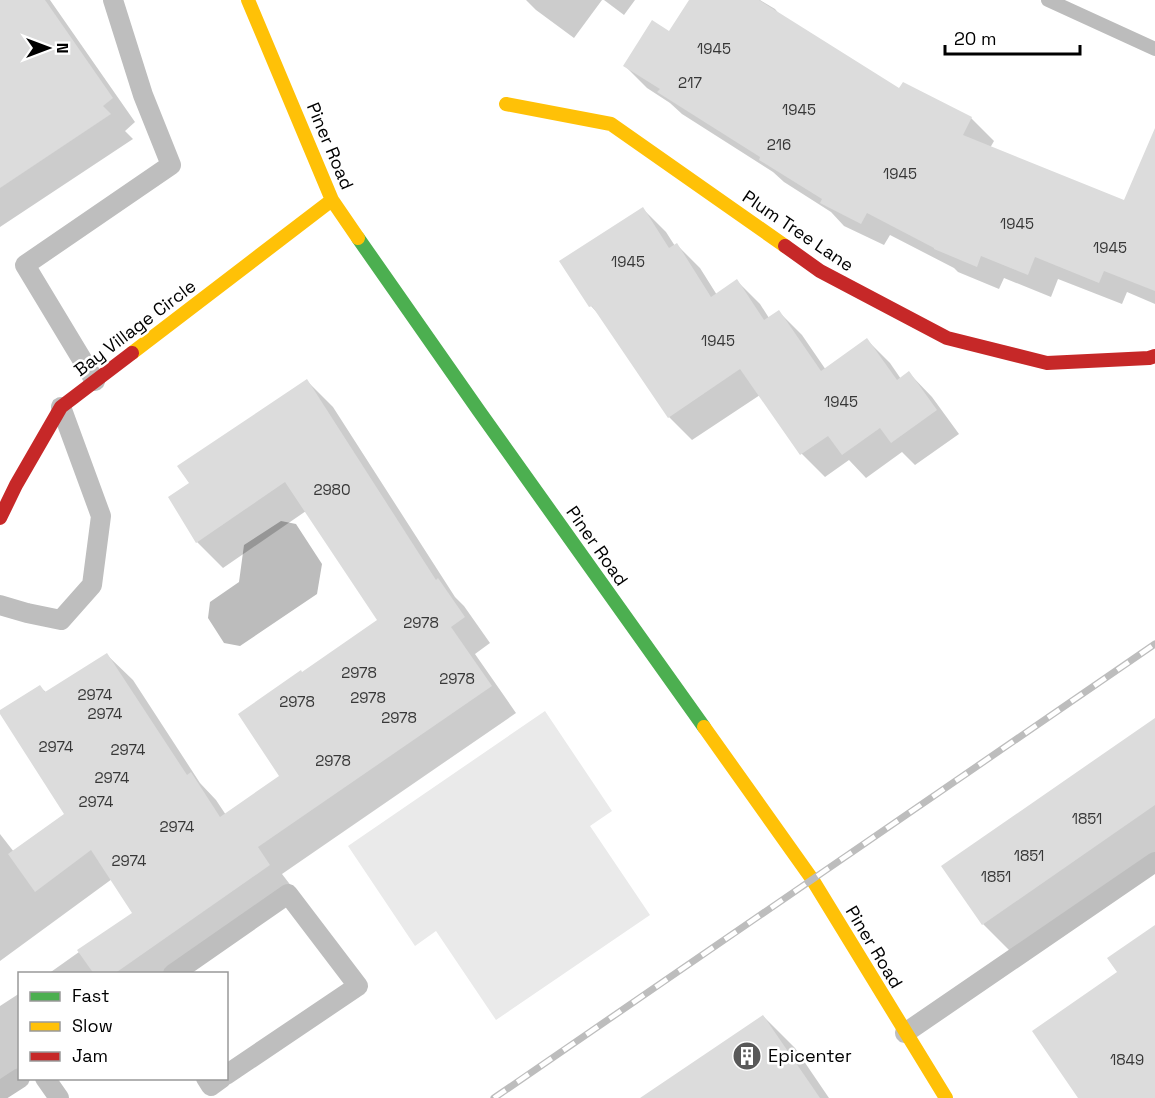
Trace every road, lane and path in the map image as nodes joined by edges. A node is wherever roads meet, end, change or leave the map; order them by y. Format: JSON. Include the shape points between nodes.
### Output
{"nodes":[{"id":1,"x":113,"y":0,"type":"edge"},
{"id":2,"x":248,"y":0,"type":"edge"},
{"id":3,"x":506,"y":104,"type":"dead end"},
{"id":4,"x":332,"y":200,"type":"junction"},
{"id":5,"x":1155,"y":356,"type":"edge"},
{"id":6,"x":94,"y":381,"type":"junction"},
{"id":7,"x":61,"y":407,"type":"junction"},
{"id":8,"x":0,"y":471,"type":"edge"},
{"id":9,"x":14,"y":490,"type":"junction"},
{"id":10,"x":0,"y":518,"type":"edge"},
{"id":11,"x":0,"y":605,"type":"edge"},
{"id":12,"x":1155,"y":862,"type":"edge"},
{"id":13,"x":176,"y":972,"type":"edge"},
{"id":14,"x":905,"y":1033,"type":"junction"},
{"id":15,"x":228,"y":1074,"type":"edge"},
{"id":16,"x":18,"y":1079,"type":"edge"},
{"id":17,"x":46,"y":1080,"type":"edge"},
{"id":18,"x":207,"y":1080,"type":"edge"},
{"id":19,"x":219,"y":1080,"type":"edge"},
{"id":20,"x":0,"y":1091,"type":"edge"},
{"id":21,"x":59,"y":1098,"type":"edge"},
{"id":22,"x":946,"y":1098,"type":"edge"}],
"edges":[{"from":1,"to":6,"type":"lane","via":[[143,95],[171,165],[25,265]]},
{"from":2,"to":4,"type":"main road","name":"Piner Road"},
{"from":3,"to":5,"type":"main road","name":"Plum Tree Lane","via":[[611,124],[820,271],[946,338],[1047,363]]},
{"from":4,"to":6,"type":"main road","name":"Bay Village Circle"},
{"from":4,"to":14,"type":"main road","name":"Piner Road","via":[[812,879]]},
{"from":6,"to":7,"type":"main road","name":"Bay Village Circle"},
{"from":7,"to":9,"type":"main road","name":"Bay Village Circle"},
{"from":7,"to":11,"type":"lane","via":[[101,516],[92,585],[61,620]]},
{"from":8,"to":9,"type":"lane"},
{"from":9,"to":10,"type":"main road","name":"Bay Village Circle"},
{"from":12,"to":14,"type":"lane"},
{"from":13,"to":15,"type":"lane","via":[[288,894],[358,986]]},
{"from":14,"to":22,"type":"main road","name":"Piner Road"},
{"from":16,"to":20,"type":"lane"},
{"from":17,"to":21,"type":"lane"},
{"from":18,"to":19,"type":"lane","via":[[211,1086]]}]}
